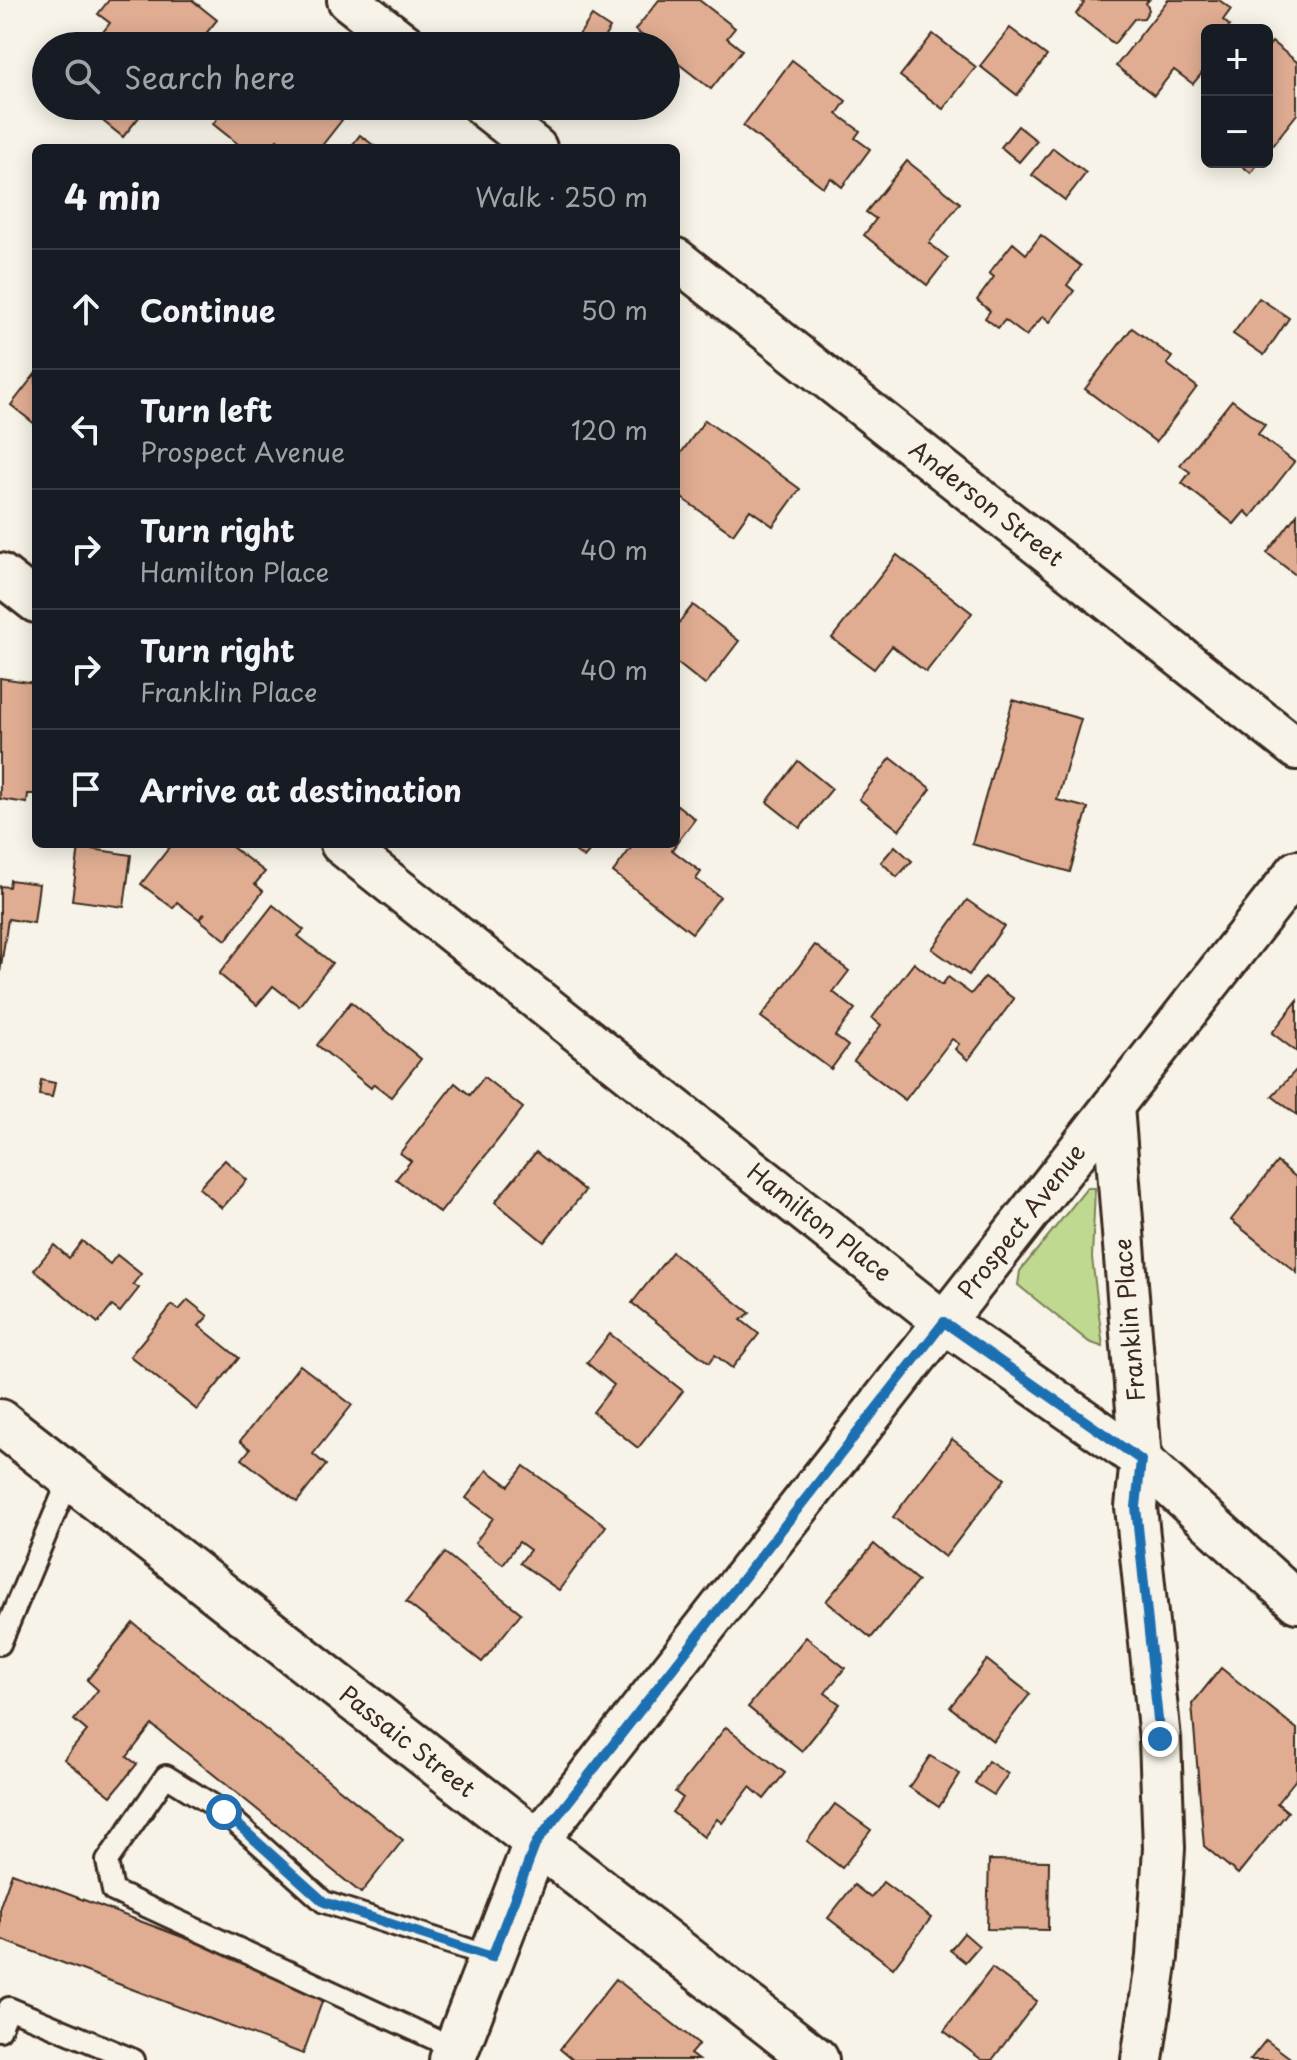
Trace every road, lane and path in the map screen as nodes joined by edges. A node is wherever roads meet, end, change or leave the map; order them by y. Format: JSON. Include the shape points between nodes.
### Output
{"nodes":[{"id":1,"x":348,"y":0,"type":"edge"},
{"id":2,"x":389,"y":32,"type":"edge"},
{"id":3,"x":501,"y":120,"type":"edge"},
{"id":4,"x":531,"y":144,"type":"edge"},
{"id":5,"x":680,"y":262,"type":"edge"},
{"id":6,"x":0,"y":574,"type":"edge"},
{"id":7,"x":32,"y":599,"type":"edge"},
{"id":8,"x":1297,"y":749,"type":"edge"},
{"id":9,"x":346,"y":848,"type":"edge"},
{"id":10,"x":1297,"y":871,"type":"edge"},
{"id":11,"x":1113,"y":1106,"type":"junction"},
{"id":12,"x":944,"y":1322,"type":"junction"},
{"id":13,"x":0,"y":1422,"type":"edge"},
{"id":14,"x":1141,"y":1460,"type":"junction"},
{"id":15,"x":70,"y":1477,"type":"junction"},
{"id":16,"x":1296,"y":1599,"type":"edge"},
{"id":17,"x":0,"y":1644,"type":"edge"},
{"id":18,"x":536,"y":1843,"type":"junction"},
{"id":19,"x":492,"y":1957,"type":"junction"},
{"id":20,"x":0,"y":2030,"type":"edge"},
{"id":21,"x":454,"y":2055,"type":"edge"},
{"id":22,"x":134,"y":2060,"type":"edge"},
{"id":23,"x":816,"y":2060,"type":"edge"},
{"id":24,"x":1142,"y":2060,"type":"edge"}],
"edges":[{"from":1,"to":2,"type":"street"},
{"from":3,"to":4,"type":"street"},
{"from":5,"to":8,"type":"street","name":"Anderson Street"},
{"from":6,"to":7,"type":"street"},
{"from":9,"to":12,"type":"street","name":"Hamilton Place"},
{"from":10,"to":11,"type":"street","name":"Prospect Avenue"},
{"from":11,"to":12,"type":"street","name":"Prospect Avenue"},
{"from":11,"to":14,"type":"street","name":"Franklin Place"},
{"from":12,"to":14,"type":"street","name":"Hamilton Place"},
{"from":12,"to":18,"type":"street","name":"Prospect Avenue"},
{"from":13,"to":15,"type":"main road","name":"Passaic Street"},
{"from":14,"to":16,"type":"street","name":"Hamilton Place"},
{"from":14,"to":24,"type":"street","name":"Franklin Place","via":[[1136,1507],[1160,1739],[1164,1848],[1157,1957]]},
{"from":15,"to":17,"type":"lane"},
{"from":15,"to":18,"type":"main road","name":"Passaic Street"},
{"from":18,"to":19,"type":"main road","name":"Prospect Avenue"},
{"from":18,"to":23,"type":"main road","name":"Passaic Street"},
{"from":19,"to":21,"type":"main road","name":"Prospect Avenue"},
{"from":19,"to":21,"type":"lane","via":[[324,1902],[224,1812],[166,1776],[107,1861],[113,1891]]},
{"from":20,"to":22,"type":"lane","via":[[9,2008]]}]}
